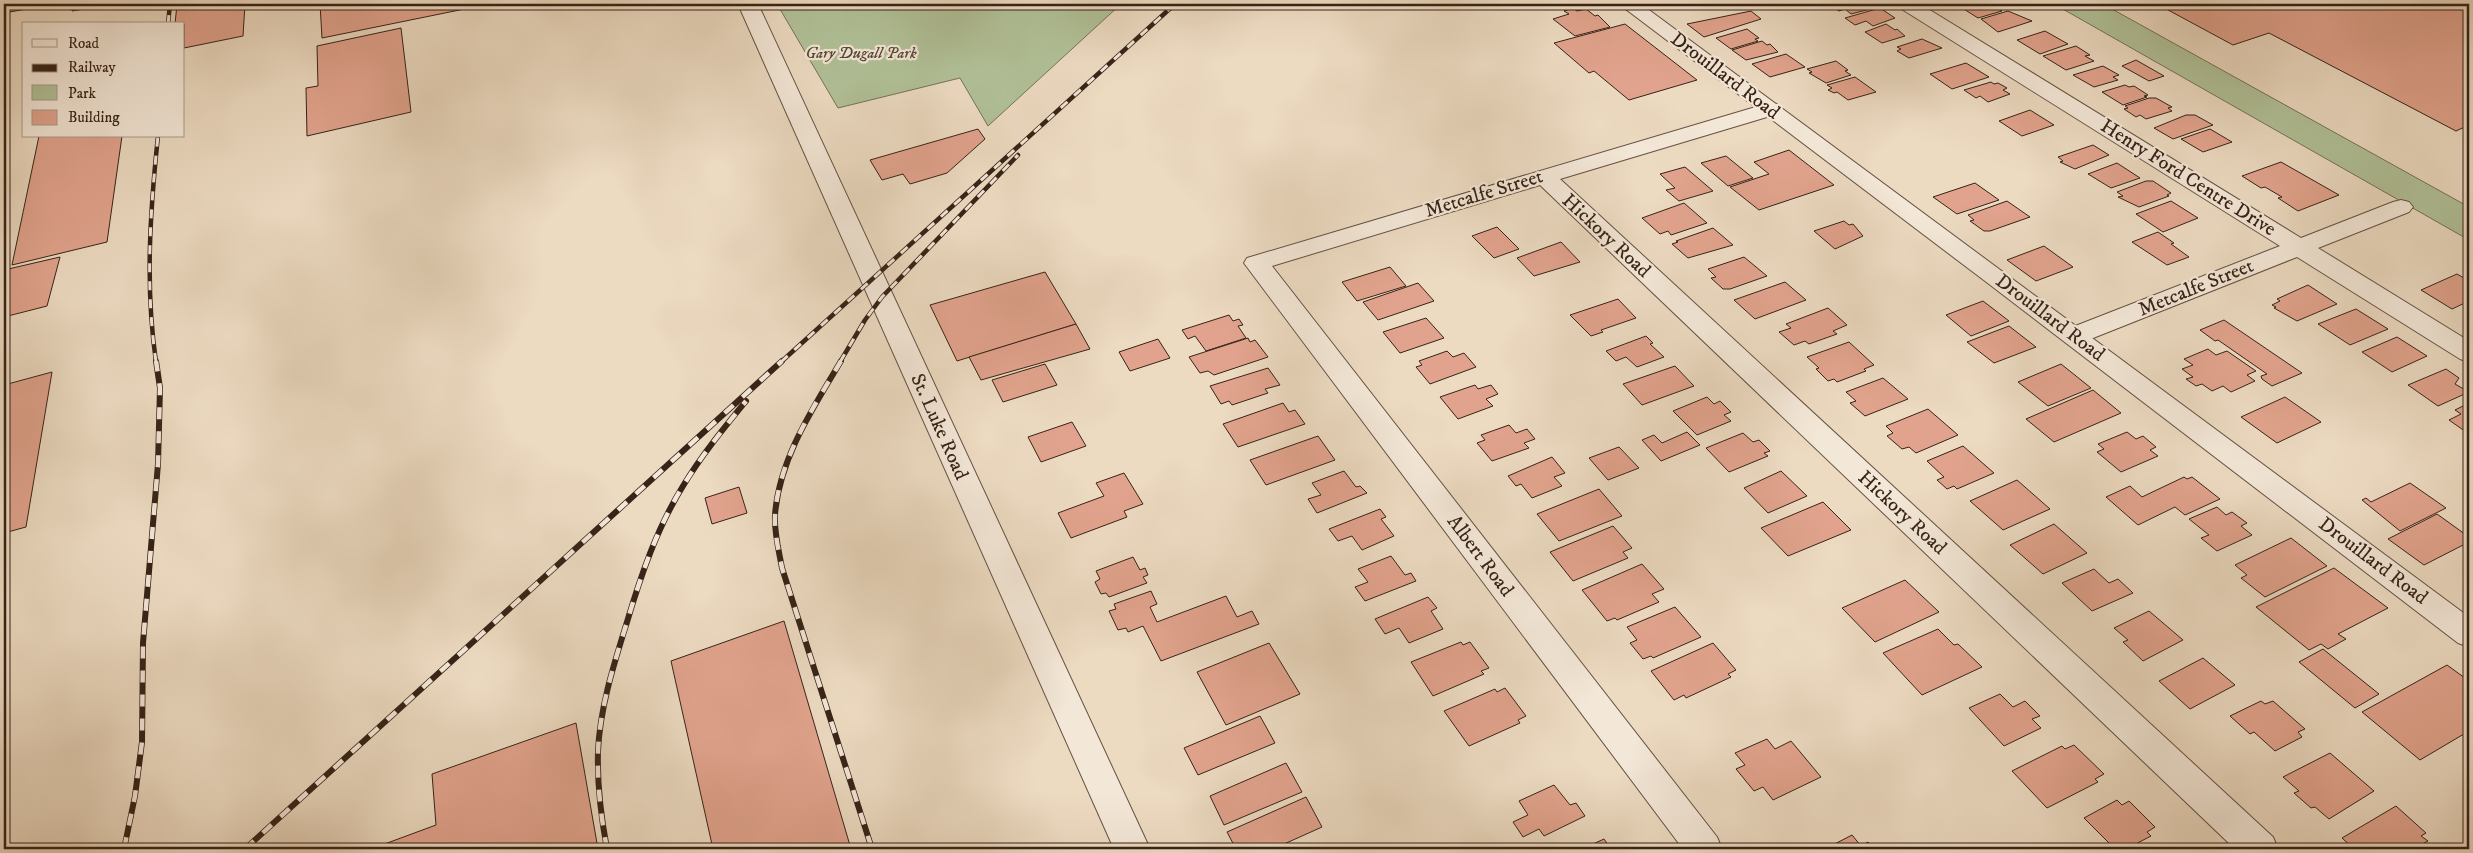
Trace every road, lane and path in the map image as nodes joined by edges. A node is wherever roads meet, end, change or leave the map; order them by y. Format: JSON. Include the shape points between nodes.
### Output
{"nodes":[{"id":1,"x":748,"y":4,"type":"edge"},
{"id":2,"x":1629,"y":4,"type":"edge"},
{"id":3,"x":1907,"y":4,"type":"edge"},
{"id":4,"x":1769,"y":109,"type":"junction"},
{"id":5,"x":1543,"y":176,"type":"junction"},
{"id":6,"x":2401,"y":207,"type":"dead end"},
{"id":7,"x":2299,"y":247,"type":"junction"},
{"id":8,"x":1256,"y":263,"type":"joint"},
{"id":9,"x":2074,"y":336,"type":"junction"},
{"id":10,"x":2469,"y":353,"type":"edge"},
{"id":11,"x":2469,"y":634,"type":"edge"},
{"id":12,"x":1132,"y":849,"type":"edge"},
{"id":13,"x":1704,"y":849,"type":"edge"},
{"id":14,"x":2260,"y":849,"type":"edge"}],
"edges":[{"from":1,"to":12,"type":"street","name":"St. Luke Road"},
{"from":2,"to":4,"type":"street","name":"Drouillard Road"},
{"from":3,"to":7,"type":"street","name":"Henry Ford Centre Drive"},
{"from":4,"to":5,"type":"street","name":"Metcalfe Street"},
{"from":4,"to":9,"type":"street","name":"Drouillard Road"},
{"from":5,"to":8,"type":"street","name":"Metcalfe Street"},
{"from":5,"to":14,"type":"street","name":"Hickory Road"},
{"from":6,"to":7,"type":"street","name":"Metcalfe Street"},
{"from":7,"to":9,"type":"street","name":"Metcalfe Street"},
{"from":7,"to":10,"type":"street","name":"Henry Ford Centre Drive"},
{"from":8,"to":13,"type":"street","name":"Albert Road"},
{"from":9,"to":11,"type":"street","name":"Drouillard Road"}]}
